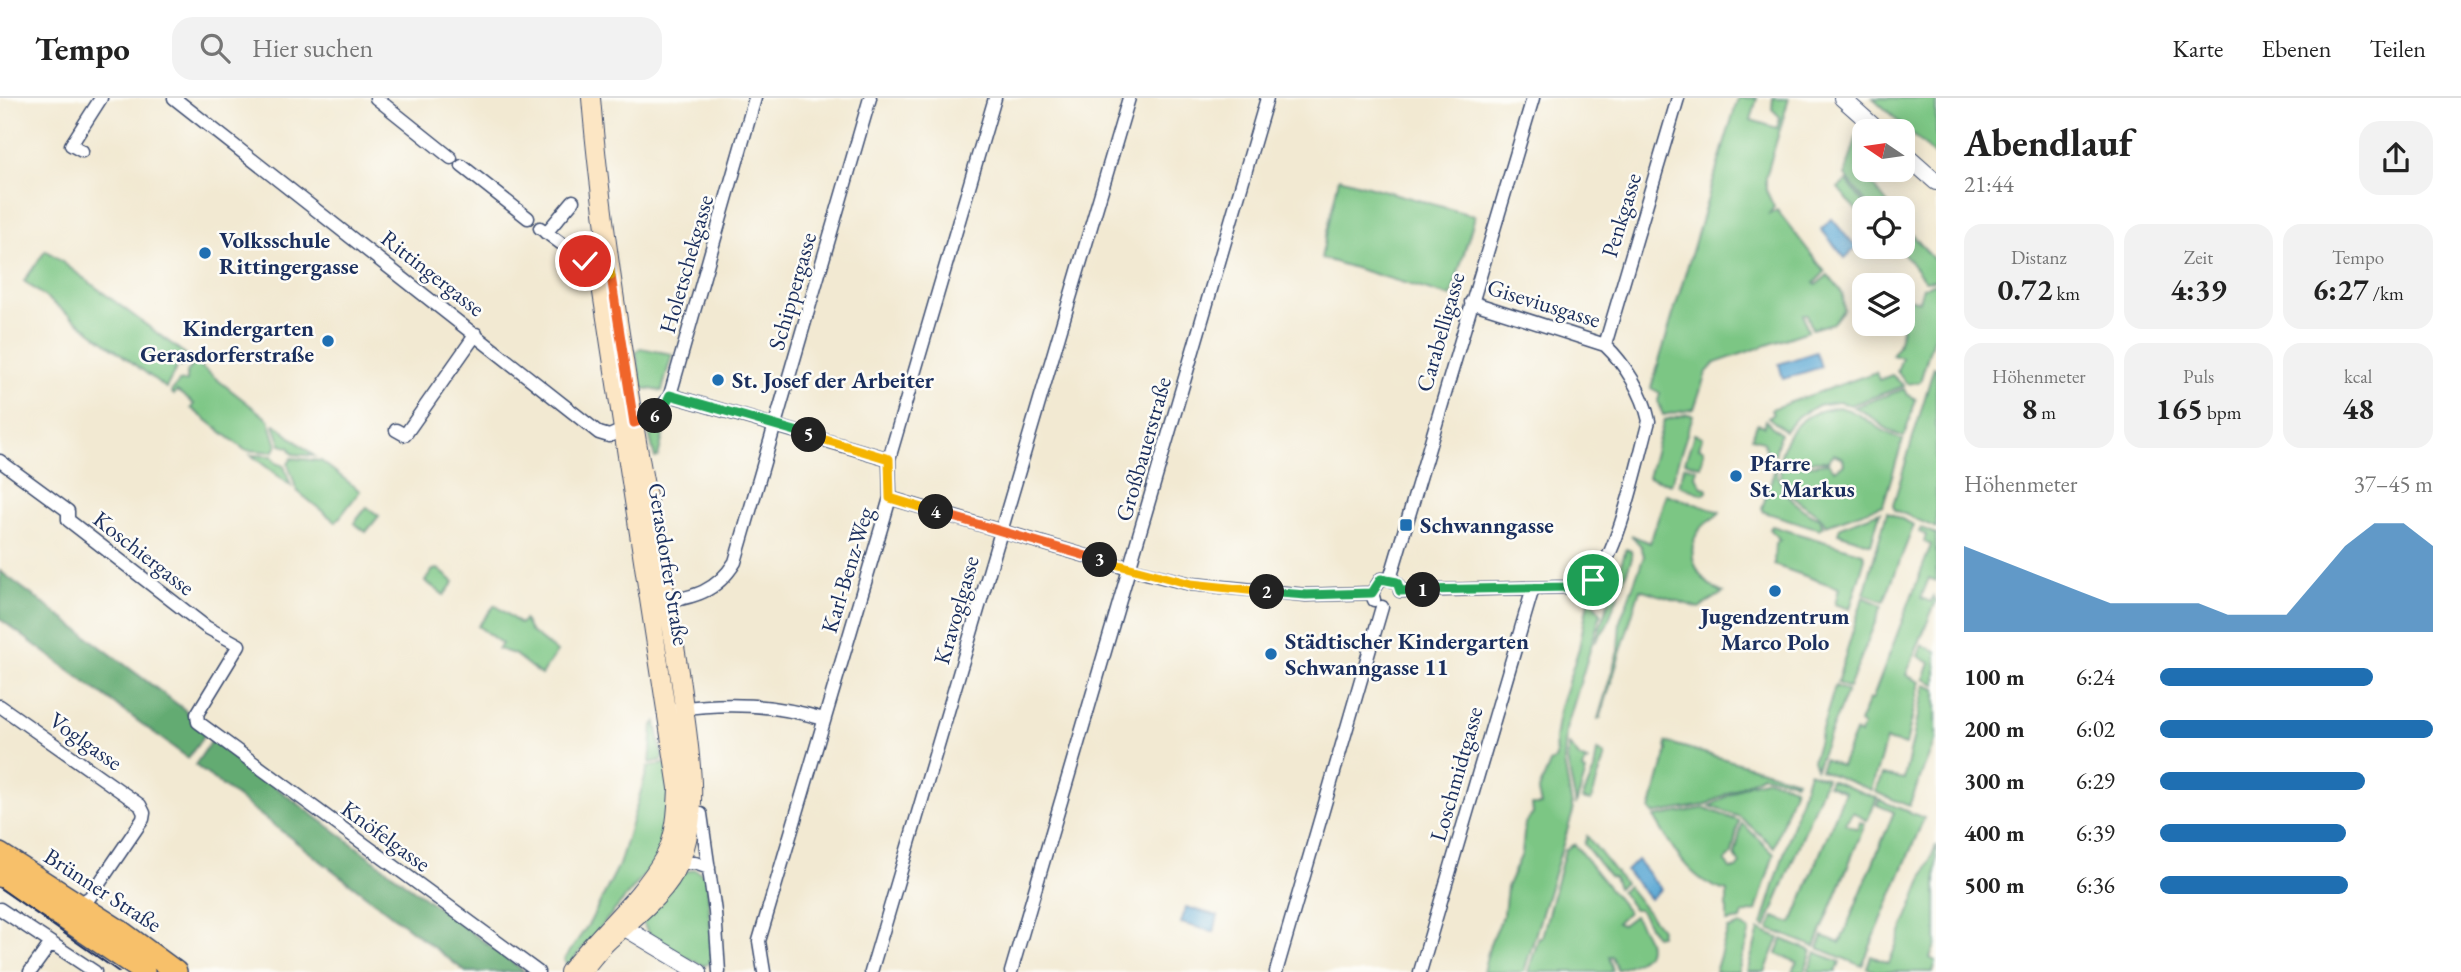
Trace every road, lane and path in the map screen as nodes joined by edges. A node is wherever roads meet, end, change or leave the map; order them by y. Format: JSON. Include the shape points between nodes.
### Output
{"nodes":[{"id":1,"x":102,"y":98,"type":"edge"},
{"id":2,"x":174,"y":98,"type":"edge"},
{"id":3,"x":376,"y":98,"type":"edge"},
{"id":4,"x":591,"y":98,"type":"edge"},
{"id":5,"x":755,"y":98,"type":"edge"},
{"id":6,"x":870,"y":98,"type":"edge"},
{"id":7,"x":995,"y":98,"type":"edge"},
{"id":8,"x":1129,"y":98,"type":"edge"},
{"id":9,"x":1533,"y":98,"type":"edge"},
{"id":10,"x":1678,"y":98,"type":"edge"},
{"id":11,"x":1842,"y":98,"type":"edge"},
{"id":12,"x":1264,"y":99,"type":"edge"},
{"id":13,"x":1866,"y":119,"type":"edge"},
{"id":14,"x":82,"y":151,"type":"dead end"},
{"id":15,"x":451,"y":158,"type":"dead end"},
{"id":16,"x":1915,"y":163,"type":"edge"},
{"id":17,"x":462,"y":166,"type":"dead end"},
{"id":18,"x":1936,"y":182,"type":"edge"},
{"id":19,"x":573,"y":201,"type":"dead end"},
{"id":20,"x":528,"y":218,"type":"dead end"},
{"id":21,"x":604,"y":259,"type":"junction"},
{"id":22,"x":1471,"y":302,"type":"junction"},
{"id":23,"x":476,"y":334,"type":"junction"},
{"id":24,"x":1605,"y":345,"type":"junction"},
{"id":25,"x":670,"y":395,"type":"junction"},
{"id":26,"x":775,"y":425,"type":"junction"},
{"id":27,"x":629,"y":427,"type":"junction"},
{"id":28,"x":397,"y":430,"type":"dead end"},
{"id":29,"x":889,"y":459,"type":"junction"},
{"id":30,"x":0,"y":461,"type":"edge"},
{"id":31,"x":890,"y":498,"type":"junction"},
{"id":32,"x":1001,"y":531,"type":"junction"},
{"id":33,"x":1130,"y":569,"type":"junction"},
{"id":34,"x":1390,"y":579,"type":"junction"},
{"id":35,"x":1532,"y":588,"type":"junction"},
{"id":36,"x":1400,"y":591,"type":"junction"},
{"id":37,"x":1372,"y":593,"type":"junction"},
{"id":38,"x":659,"y":603,"type":"junction"},
{"id":39,"x":1382,"y":607,"type":"junction"},
{"id":40,"x":0,"y":706,"type":"edge"},
{"id":41,"x":676,"y":709,"type":"junction"},
{"id":42,"x":824,"y":719,"type":"junction"},
{"id":43,"x":211,"y":732,"type":"joint"},
{"id":44,"x":701,"y":814,"type":"dead end"},
{"id":45,"x":0,"y":854,"type":"edge"},
{"id":46,"x":672,"y":859,"type":"junction"},
{"id":47,"x":709,"y":868,"type":"junction"},
{"id":48,"x":0,"y":875,"type":"edge"},
{"id":49,"x":44,"y":905,"type":"junction"},
{"id":50,"x":80,"y":905,"type":"junction"},
{"id":51,"x":0,"y":909,"type":"edge"},
{"id":52,"x":625,"y":928,"type":"junction"},
{"id":53,"x":51,"y":943,"type":"junction"},
{"id":54,"x":30,"y":972,"type":"edge"},
{"id":55,"x":95,"y":972,"type":"edge"},
{"id":56,"x":144,"y":972,"type":"edge"},
{"id":57,"x":176,"y":972,"type":"edge"},
{"id":58,"x":538,"y":972,"type":"edge"},
{"id":59,"x":569,"y":972,"type":"edge"},
{"id":60,"x":581,"y":972,"type":"edge"},
{"id":61,"x":699,"y":972,"type":"edge"},
{"id":62,"x":719,"y":972,"type":"edge"},
{"id":63,"x":764,"y":972,"type":"edge"},
{"id":64,"x":871,"y":972,"type":"edge"},
{"id":65,"x":1011,"y":972,"type":"edge"},
{"id":66,"x":1276,"y":972,"type":"edge"},
{"id":67,"x":1420,"y":972,"type":"edge"}],
"edges":[{"from":1,"to":14,"type":"street","via":[[71,145]]},
{"from":2,"to":23,"type":"street","name":"Rittingergasse"},
{"from":3,"to":15,"type":"street"},
{"from":4,"to":21,"type":"main road","name":"Gerasdorfer Straße"},
{"from":5,"to":25,"type":"street","name":"Holetschekgasse"},
{"from":6,"to":26,"type":"street","name":"Schippergasse"},
{"from":7,"to":29,"type":"street","name":"Karl-Benz-Weg"},
{"from":8,"to":32,"type":"street","name":"Kravoglgasse"},
{"from":9,"to":22,"type":"street","name":"Carabelligasse"},
{"from":10,"to":24,"type":"street","name":"Penkgasse"},
{"from":11,"to":13,"type":"street"},
{"from":12,"to":33,"type":"street","name":"Großbauerstraße"},
{"from":16,"to":18,"type":"street"},
{"from":17,"to":20,"type":"street"},
{"from":19,"to":21,"type":"street","via":[[543,231],[585,261]]},
{"from":21,"to":27,"type":"main road","name":"Gerasdorfer Straße"},
{"from":22,"to":24,"type":"street","name":"Giseviusgasse"},
{"from":22,"to":34,"type":"street","name":"Carabelligasse"},
{"from":23,"to":27,"type":"street","name":"Rittingergasse","via":[[599,433],[609,436]]},
{"from":23,"to":28,"type":"street","via":[[405,435]]},
{"from":24,"to":35,"type":"street","via":[[1619,358],[1649,421],[1614,538],[1599,574],[1585,585]]},
{"from":25,"to":26,"type":"street"},
{"from":25,"to":27,"type":"street","name":"Holetschekgasse","via":[[657,415]]},
{"from":26,"to":29,"type":"street"},
{"from":26,"to":38,"type":"street","name":"Schippergasse","via":[[727,574],[705,593]]},
{"from":27,"to":38,"type":"main road","name":"Gerasdorfer Straße"},
{"from":29,"to":31,"type":"street","name":"Karl-Benz-Weg"},
{"from":30,"to":43,"type":"street","name":"Koschiergasse","via":[[68,511],[68,520],[206,627],[239,645],[197,714],[198,722]]},
{"from":31,"to":32,"type":"street"},
{"from":31,"to":42,"type":"street","name":"Karl-Benz-Weg"},
{"from":32,"to":33,"type":"street"},
{"from":32,"to":64,"type":"street","name":"Kravoglgasse"},
{"from":33,"to":37,"type":"street","via":[[1191,584],[1250,591]]},
{"from":33,"to":65,"type":"street","name":"Großbauerstraße"},
{"from":34,"to":36,"type":"street"},
{"from":34,"to":37,"type":"street","via":[[1381,579]]},
{"from":35,"to":36,"type":"street"},
{"from":35,"to":67,"type":"street","name":"Loschmidtgasse"},
{"from":36,"to":39,"type":"street","via":[[1393,603]]},
{"from":37,"to":39,"type":"street","via":[[1374,602]]},
{"from":38,"to":41,"type":"main road","name":"Gerasdorfer Straße"},
{"from":39,"to":66,"type":"street"},
{"from":40,"to":50,"type":"street","name":"Voglgasse","via":[[140,804],[144,813],[90,897]]},
{"from":41,"to":42,"type":"street","via":[[747,703]]},
{"from":41,"to":46,"type":"main road","name":"Gerasdorfer Straße","via":[[693,777],[690,825]]},
{"from":42,"to":63,"type":"street","name":"Karl-Benz-Weg","via":[[759,941]]},
{"from":43,"to":58,"type":"street","name":"Knöfelgasse"},
{"from":44,"to":47,"type":"street"},
{"from":45,"to":50,"type":"main road","name":"Brünner Straße"},
{"from":46,"to":47,"type":"street"},
{"from":46,"to":52,"type":"main road","name":"Gerasdorfer Straße","via":[[659,894]]},
{"from":46,"to":59,"type":"main road","name":"Gerasdorfer Straße","via":[[648,880]]},
{"from":47,"to":62,"type":"street"},
{"from":48,"to":49,"type":"main road","name":"Brünner Straße"},
{"from":49,"to":50,"type":"street"},
{"from":49,"to":56,"type":"main road","name":"Brünner Straße"},
{"from":50,"to":57,"type":"main road","name":"Brünner Straße"},
{"from":51,"to":53,"type":"street"},
{"from":52,"to":60,"type":"main road","name":"Gerasdorfer Straße"},
{"from":52,"to":61,"type":"street"},
{"from":53,"to":54,"type":"street"},
{"from":53,"to":55,"type":"street"}]}
